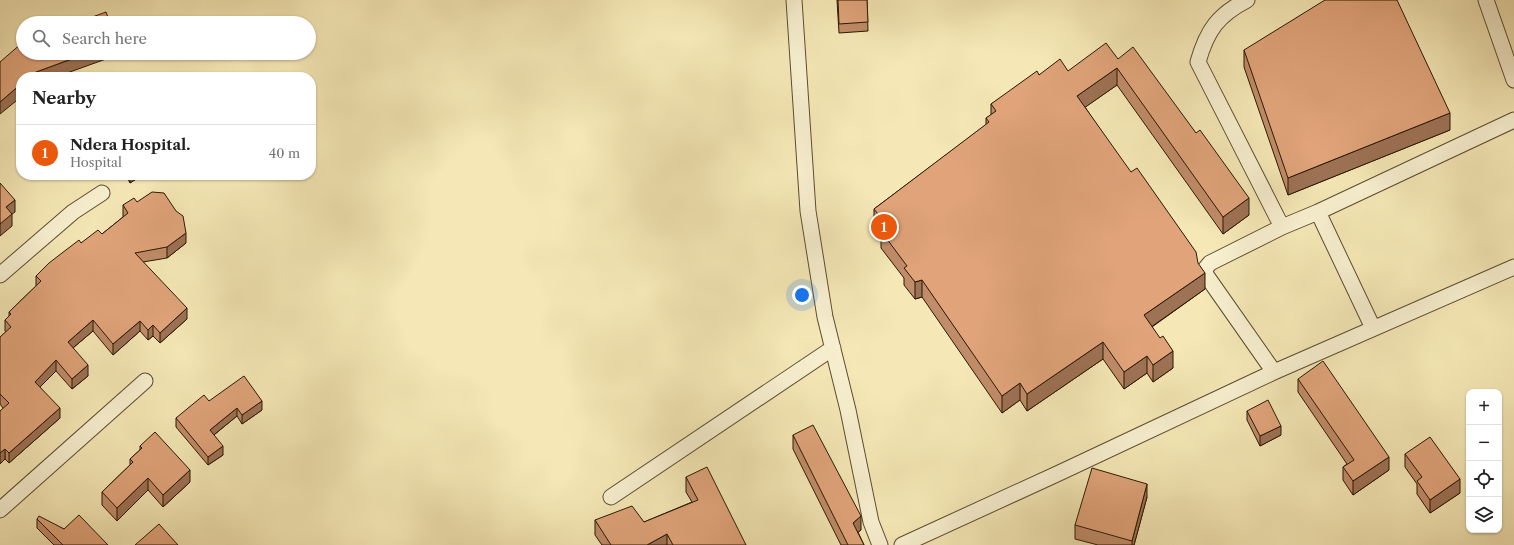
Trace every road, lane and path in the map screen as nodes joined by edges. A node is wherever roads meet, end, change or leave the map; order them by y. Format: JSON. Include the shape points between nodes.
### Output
{"nodes":[{"id":1,"x":794,"y":0,"type":"edge"},
{"id":2,"x":1247,"y":0,"type":"edge"},
{"id":3,"x":1486,"y":0,"type":"edge"},
{"id":4,"x":1514,"y":80,"type":"edge"},
{"id":5,"x":1514,"y":120,"type":"edge"},
{"id":6,"x":102,"y":193,"type":"dead end"},
{"id":7,"x":1318,"y":212,"type":"junction"},
{"id":8,"x":1282,"y":227,"type":"junction"},
{"id":9,"x":1514,"y":267,"type":"edge"},
{"id":10,"x":0,"y":275,"type":"edge"},
{"id":11,"x":1373,"y":328,"type":"junction"},
{"id":12,"x":833,"y":348,"type":"junction"},
{"id":13,"x":1274,"y":372,"type":"junction"},
{"id":14,"x":145,"y":381,"type":"dead end"},
{"id":15,"x":611,"y":497,"type":"dead end"},
{"id":16,"x":0,"y":510,"type":"edge"},
{"id":17,"x":880,"y":545,"type":"edge"},
{"id":18,"x":902,"y":545,"type":"edge"}],
"edges":[{"from":1,"to":12,"type":"street","via":[[808,211],[825,317]]},
{"from":2,"to":8,"type":"street","via":[[1231,9],[1213,26],[1204,42],[1198,62]]},
{"from":3,"to":4,"type":"street"},
{"from":5,"to":7,"type":"street"},
{"from":6,"to":10,"type":"street","via":[[73,212]]},
{"from":7,"to":8,"type":"street"},
{"from":7,"to":11,"type":"street"},
{"from":8,"to":13,"type":"street","via":[[1205,269],[1206,275]]},
{"from":9,"to":11,"type":"street"},
{"from":11,"to":13,"type":"street"},
{"from":12,"to":15,"type":"street"},
{"from":12,"to":17,"type":"street","via":[[871,522]]},
{"from":13,"to":18,"type":"street"},
{"from":14,"to":16,"type":"street"}]}
